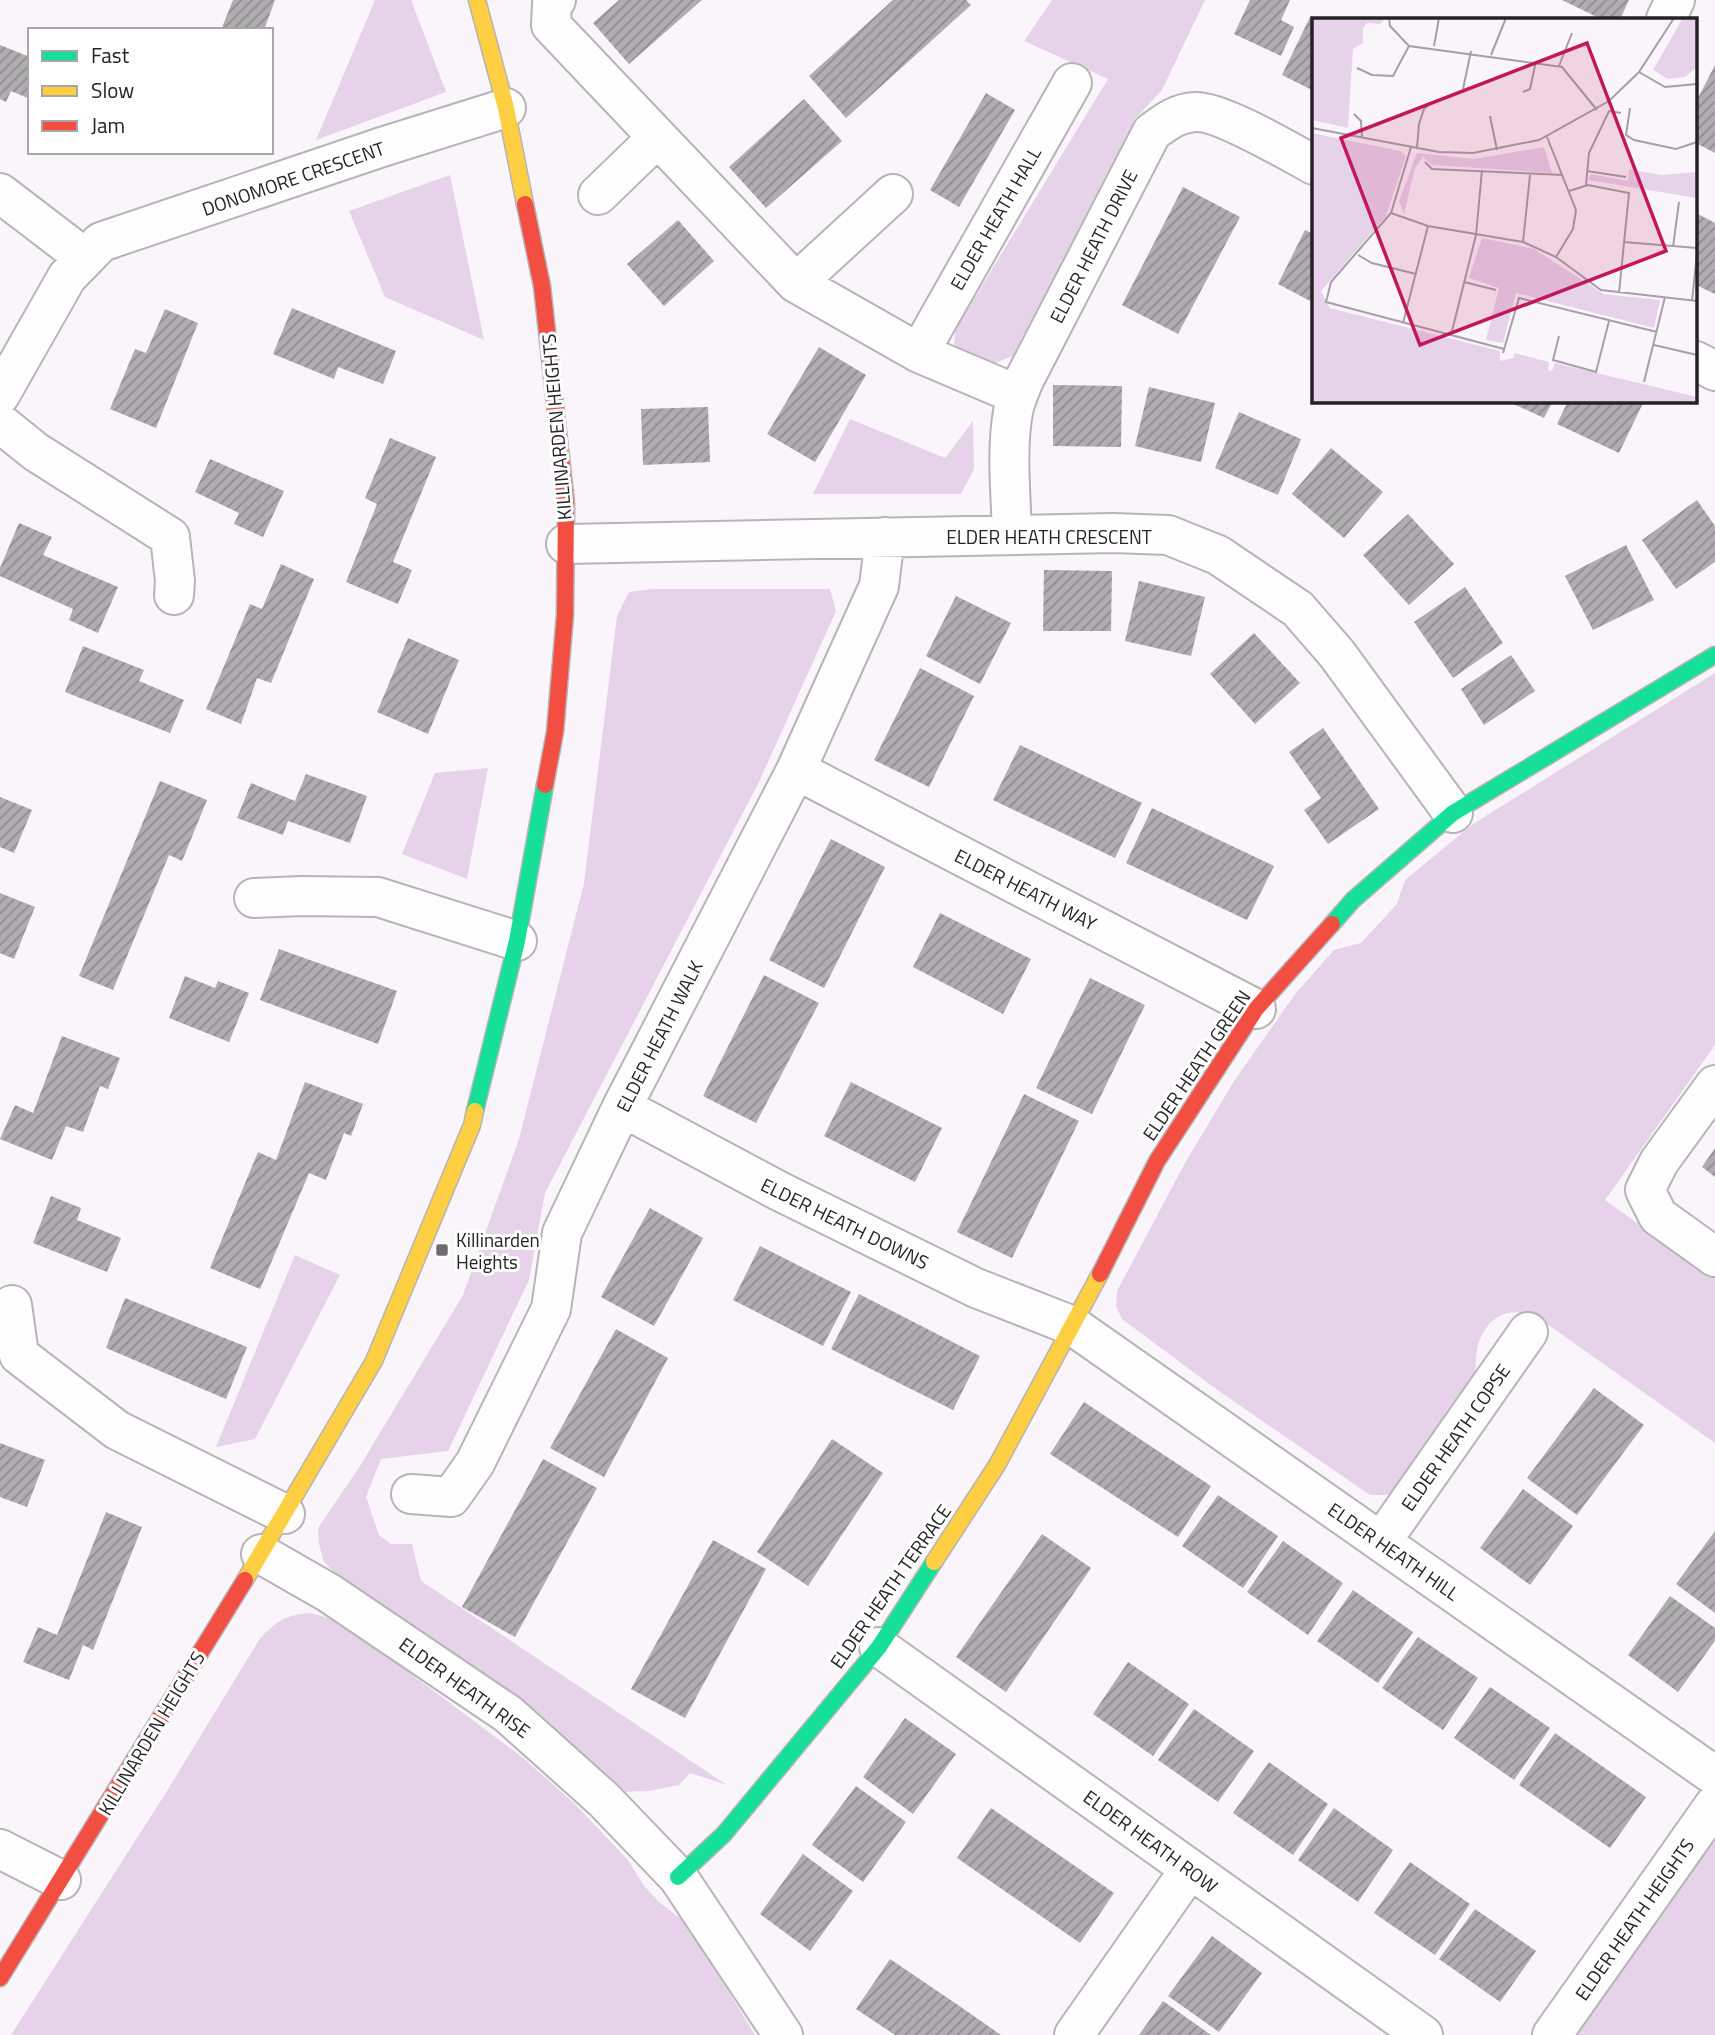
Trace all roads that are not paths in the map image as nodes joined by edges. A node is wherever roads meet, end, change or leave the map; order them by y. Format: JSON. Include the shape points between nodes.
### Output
{"nodes":[{"id":1,"x":477,"y":0,"type":"edge"},
{"id":2,"x":555,"y":0,"type":"edge"},
{"id":3,"x":1675,"y":0,"type":"edge"},
{"id":4,"x":1666,"y":18,"type":"edge"},
{"id":5,"x":1072,"y":83,"type":"dead end"},
{"id":6,"x":506,"y":108,"type":"junction"},
{"id":7,"x":657,"y":138,"type":"junction"},
{"id":8,"x":1312,"y":164,"type":"edge"},
{"id":9,"x":0,"y":193,"type":"edge"},
{"id":10,"x":893,"y":194,"type":"dead end"},
{"id":11,"x":598,"y":195,"type":"dead end"},
{"id":12,"x":85,"y":258,"type":"junction"},
{"id":13,"x":796,"y":283,"type":"junction"},
{"id":14,"x":919,"y":353,"type":"junction"},
{"id":15,"x":1698,"y":362,"type":"edge"},
{"id":16,"x":1715,"y":371,"type":"edge"},
{"id":17,"x":0,"y":395,"type":"edge"},
{"id":18,"x":1018,"y":395,"type":"junction"},
{"id":19,"x":0,"y":424,"type":"edge"},
{"id":20,"x":1012,"y":535,"type":"junction"},
{"id":21,"x":885,"y":537,"type":"junction"},
{"id":22,"x":566,"y":544,"type":"junction"},
{"id":23,"x":174,"y":595,"type":"dead end"},
{"id":24,"x":1715,"y":655,"type":"edge"},
{"id":25,"x":796,"y":770,"type":"junction"},
{"id":26,"x":1453,"y":813,"type":"junction"},
{"id":27,"x":254,"y":898,"type":"dead end"},
{"id":28,"x":517,"y":942,"type":"junction"},
{"id":29,"x":1256,"y":1009,"type":"junction"},
{"id":30,"x":1715,"y":1085,"type":"edge"},
{"id":31,"x":622,"y":1107,"type":"junction"},
{"id":32,"x":1715,"y":1257,"type":"edge"},
{"id":33,"x":12,"y":1305,"type":"dead end"},
{"id":34,"x":1073,"y":1326,"type":"junction"},
{"id":35,"x":1528,"y":1332,"type":"dead end"},
{"id":36,"x":411,"y":1494,"type":"dead end"},
{"id":37,"x":285,"y":1514,"type":"junction"},
{"id":38,"x":1381,"y":1542,"type":"junction"},
{"id":39,"x":261,"y":1554,"type":"junction"},
{"id":40,"x":879,"y":1647,"type":"junction"},
{"id":41,"x":1715,"y":1776,"type":"edge"},
{"id":42,"x":1715,"y":1804,"type":"edge"},
{"id":43,"x":0,"y":1849,"type":"edge"},
{"id":44,"x":1190,"y":1869,"type":"junction"},
{"id":45,"x":678,"y":1877,"type":"junction"},
{"id":46,"x":61,"y":1880,"type":"junction"},
{"id":47,"x":0,"y":1978,"type":"edge"},
{"id":48,"x":783,"y":2035,"type":"edge"},
{"id":49,"x":1074,"y":2035,"type":"edge"},
{"id":50,"x":1423,"y":2035,"type":"edge"},
{"id":51,"x":1552,"y":2035,"type":"edge"}],
"edges":[{"from":1,"to":6,"type":"street","name":"KILLINARDEN HEIGHTS"},
{"from":2,"to":7,"type":"street","via":[[551,25]]},
{"from":3,"to":4,"type":"street"},
{"from":5,"to":14,"type":"street","name":"ELDER HEATH HALL"},
{"from":6,"to":12,"type":"street","name":"DONOMORE CRESCENT","via":[[101,242]]},
{"from":6,"to":22,"type":"street","name":"KILLINARDEN HEIGHTS","via":[[542,286],[566,503]]},
{"from":7,"to":11,"type":"street"},
{"from":7,"to":13,"type":"street"},
{"from":8,"to":18,"type":"street","name":"ELDER HEATH DRIVE","via":[[1221,117],[1197,111],[1173,117],[1152,132]]},
{"from":9,"to":12,"type":"street"},
{"from":10,"to":13,"type":"street"},
{"from":12,"to":17,"type":"street","name":"DONOMORE CRESCENT","via":[[67,276]]},
{"from":13,"to":14,"type":"street"},
{"from":14,"to":18,"type":"street"},
{"from":15,"to":16,"type":"street"},
{"from":18,"to":20,"type":"street","name":"ELDER HEATH DRIVE","via":[[1010,451]]},
{"from":19,"to":23,"type":"street","via":[[170,537]]},
{"from":20,"to":21,"type":"street","name":"ELDER HEATH CRESCENT"},
{"from":20,"to":26,"type":"street","name":"ELDER HEATH CRESCENT","via":[[1168,536],[1218,555],[1297,609],[1337,654]]},
{"from":21,"to":22,"type":"street","name":"ELDER HEATH CRESCENT"},
{"from":21,"to":25,"type":"street","name":"ELDER HEATH WALK","via":[[879,586]]},
{"from":22,"to":28,"type":"street","name":"KILLINARDEN HEIGHTS","via":[[555,732]]},
{"from":24,"to":26,"type":"street","name":"ELDER HEATH GREEN"},
{"from":25,"to":29,"type":"street","name":"ELDER HEATH WAY"},
{"from":25,"to":31,"type":"street","name":"ELDER HEATH WALK"},
{"from":26,"to":29,"type":"street","name":"ELDER HEATH GREEN","via":[[1353,900]]},
{"from":27,"to":28,"type":"street","via":[[378,897]]},
{"from":28,"to":37,"type":"street","name":"KILLINARDEN HEIGHTS","via":[[472,1125],[374,1361]]},
{"from":29,"to":34,"type":"street","name":"ELDER HEATH GREEN","via":[[1157,1161]]},
{"from":30,"to":32,"type":"street","via":[[1659,1162],[1646,1190],[1658,1216]]},
{"from":31,"to":34,"type":"street","name":"ELDER HEATH DOWNS","via":[[964,1282]]},
{"from":31,"to":36,"type":"street","name":"ELDER HEATH WALK","via":[[562,1233],[551,1309],[475,1463],[451,1497]]},
{"from":33,"to":37,"type":"street","via":[[19,1355],[73,1397],[117,1430]]},
{"from":34,"to":38,"type":"street","name":"ELDER HEATH HILL"},
{"from":34,"to":40,"type":"street","name":"ELDER HEATH TERRACE","via":[[997,1465]]},
{"from":35,"to":38,"type":"street","name":"ELDER HEATH COPSE"},
{"from":37,"to":39,"type":"street","name":"KILLINARDEN HEIGHTS"},
{"from":38,"to":41,"type":"street","name":"ELDER HEATH HILL"},
{"from":39,"to":45,"type":"street","name":"ELDER HEATH RISE","via":[[329,1593],[508,1714],[603,1799]]},
{"from":39,"to":46,"type":"street","name":"KILLINARDEN HEIGHTS"},
{"from":40,"to":44,"type":"street","name":"ELDER HEATH ROW"},
{"from":40,"to":45,"type":"street","name":"ELDER HEATH TERRACE","via":[[724,1835]]},
{"from":42,"to":51,"type":"street","name":"ELDER HEATH HEIGHTS"},
{"from":43,"to":46,"type":"street"},
{"from":44,"to":49,"type":"street"},
{"from":44,"to":50,"type":"street","name":"ELDER HEATH ROW"},
{"from":45,"to":48,"type":"street","name":"ELDER HEATH RISE"},
{"from":46,"to":47,"type":"street","name":"KILLINARDEN HEIGHTS"}]}
